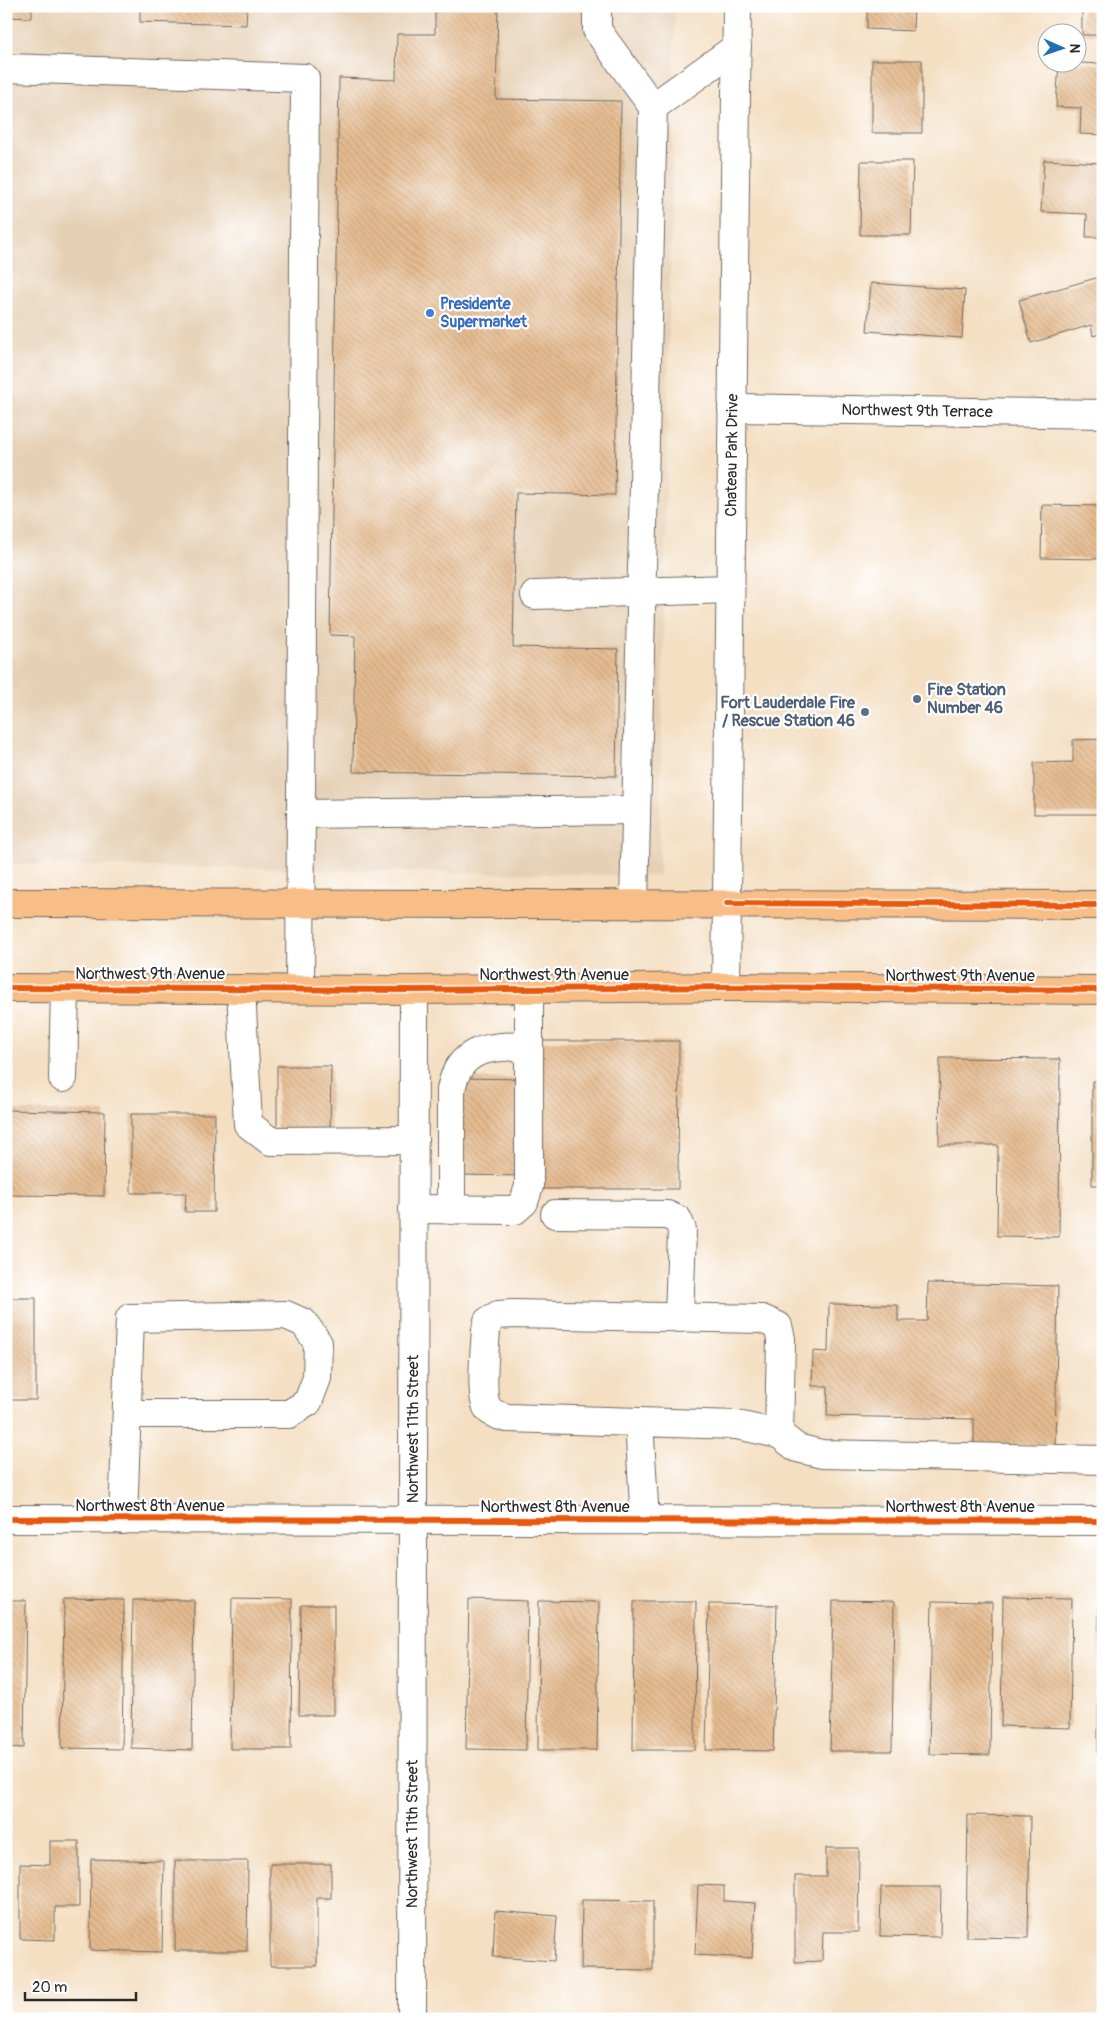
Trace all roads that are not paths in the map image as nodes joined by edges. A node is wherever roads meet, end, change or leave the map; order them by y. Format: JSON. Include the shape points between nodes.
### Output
{"nodes":[{"id":1,"x":597,"y":6,"type":"edge"},
{"id":2,"x":737,"y":6,"type":"edge"},
{"id":3,"x":737,"y":47,"type":"junction"},
{"id":4,"x":6,"y":68,"type":"edge"},
{"id":5,"x":653,"y":107,"type":"junction"},
{"id":6,"x":732,"y":408,"type":"junction"},
{"id":7,"x":1103,"y":414,"type":"edge"},
{"id":8,"x":730,"y":589,"type":"junction"},
{"id":9,"x":642,"y":593,"type":"junction"},
{"id":10,"x":535,"y":595,"type":"dead end"},
{"id":11,"x":636,"y":810,"type":"junction"},
{"id":12,"x":301,"y":814,"type":"junction"},
{"id":13,"x":6,"y":903,"type":"edge"},
{"id":14,"x":301,"y":903,"type":"junction"},
{"id":15,"x":634,"y":903,"type":"junction"},
{"id":16,"x":727,"y":903,"type":"junction"},
{"id":17,"x":1103,"y":905,"type":"edge"},
{"id":18,"x":726,"y":987,"type":"junction"},
{"id":19,"x":6,"y":988,"type":"edge"},
{"id":20,"x":65,"y":988,"type":"junction"},
{"id":21,"x":241,"y":988,"type":"junction"},
{"id":22,"x":300,"y":989,"type":"junction"},
{"id":23,"x":529,"y":989,"type":"junction"},
{"id":24,"x":414,"y":990,"type":"junction"},
{"id":25,"x":1103,"y":990,"type":"edge"},
{"id":26,"x":529,"y":1046,"type":"junction"},
{"id":27,"x":64,"y":1078,"type":"dead end"},
{"id":28,"x":414,"y":1090,"type":"junction"},
{"id":29,"x":451,"y":1090,"type":"junction"},
{"id":30,"x":414,"y":1140,"type":"junction"},
{"id":31,"x":413,"y":1209,"type":"junction"},
{"id":32,"x":451,"y":1210,"type":"junction"},
{"id":33,"x":555,"y":1214,"type":"dead end"},
{"id":34,"x":679,"y":1318,"type":"junction"},
{"id":35,"x":127,"y":1414,"type":"junction"},
{"id":36,"x":639,"y":1422,"type":"junction"},
{"id":37,"x":780,"y":1434,"type":"junction"},
{"id":38,"x":1103,"y":1460,"type":"edge"},
{"id":39,"x":6,"y":1519,"type":"edge"},
{"id":40,"x":124,"y":1520,"type":"junction"},
{"id":41,"x":412,"y":1520,"type":"junction"},
{"id":42,"x":645,"y":1521,"type":"junction"},
{"id":43,"x":1103,"y":1521,"type":"edge"},
{"id":44,"x":412,"y":2019,"type":"edge"}],
"edges":[{"from":1,"to":5,"type":"street","via":[[597,30]]},
{"from":2,"to":3,"type":"street","name":"Chateau Park Drive"},
{"from":3,"to":5,"type":"street"},
{"from":3,"to":6,"type":"street","name":"Chateau Park Drive"},
{"from":4,"to":12,"type":"street","via":[[305,78]]},
{"from":5,"to":9,"type":"street"},
{"from":6,"to":7,"type":"street","name":"Northwest 9th Terrace"},
{"from":6,"to":8,"type":"street","name":"Chateau Park Drive"},
{"from":8,"to":9,"type":"street"},
{"from":8,"to":16,"type":"street","name":"Chateau Park Drive"},
{"from":9,"to":10,"type":"street"},
{"from":9,"to":11,"type":"street"},
{"from":11,"to":12,"type":"street"},
{"from":11,"to":15,"type":"street"},
{"from":12,"to":14,"type":"street"},
{"from":13,"to":14,"type":"main road"},
{"from":14,"to":15,"type":"main road"},
{"from":14,"to":22,"type":"street"},
{"from":15,"to":16,"type":"main road"},
{"from":16,"to":17,"type":"main road"},
{"from":16,"to":18,"type":"street","name":"Chateau Park Drive"},
{"from":18,"to":23,"type":"main road","name":"Northwest 9th Avenue"},
{"from":18,"to":25,"type":"main road","name":"Northwest 9th Avenue"},
{"from":19,"to":20,"type":"main road","name":"Northwest 9th Avenue"},
{"from":20,"to":21,"type":"main road","name":"Northwest 9th Avenue"},
{"from":20,"to":27,"type":"street"},
{"from":21,"to":22,"type":"main road","name":"Northwest 9th Avenue"},
{"from":21,"to":30,"type":"street","via":[[248,1124],[270,1141]]},
{"from":22,"to":24,"type":"main road","name":"Northwest 9th Avenue"},
{"from":23,"to":24,"type":"main road","name":"Northwest 9th Avenue"},
{"from":23,"to":26,"type":"street"},
{"from":24,"to":28,"type":"street","name":"Northwest 11th Street"},
{"from":26,"to":29,"type":"street","via":[[494,1047],[476,1052],[458,1070]]},
{"from":26,"to":32,"type":"street","via":[[529,1186],[524,1202],[515,1210]]},
{"from":28,"to":29,"type":"street"},
{"from":28,"to":30,"type":"street","name":"Northwest 11th Street"},
{"from":29,"to":32,"type":"street"},
{"from":30,"to":31,"type":"street","name":"Northwest 11th Street"},
{"from":31,"to":32,"type":"street"},
{"from":31,"to":41,"type":"street","name":"Northwest 11th Street"},
{"from":33,"to":34,"type":"street","via":[[667,1215],[678,1220],[682,1230]]},
{"from":34,"to":36,"type":"street","via":[[513,1314],[498,1315],[488,1321],[484,1393],[487,1408],[496,1415]]},
{"from":34,"to":37,"type":"street","via":[[762,1320],[778,1326],[781,1339]]},
{"from":35,"to":35,"type":"street","via":[[130,1318],[286,1315],[304,1323],[318,1343],[317,1378],[308,1402],[289,1414]]},
{"from":35,"to":40,"type":"street"},
{"from":36,"to":37,"type":"street","via":[[738,1425]]},
{"from":36,"to":42,"type":"street"},
{"from":37,"to":38,"type":"street","via":[[797,1448],[822,1454]]},
{"from":39,"to":40,"type":"street","name":"Northwest 8th Avenue"},
{"from":40,"to":41,"type":"street","name":"Northwest 8th Avenue"},
{"from":41,"to":42,"type":"street","name":"Northwest 8th Avenue"},
{"from":41,"to":44,"type":"street","name":"Northwest 11th Street"},
{"from":42,"to":43,"type":"street","name":"Northwest 8th Avenue"}]}
